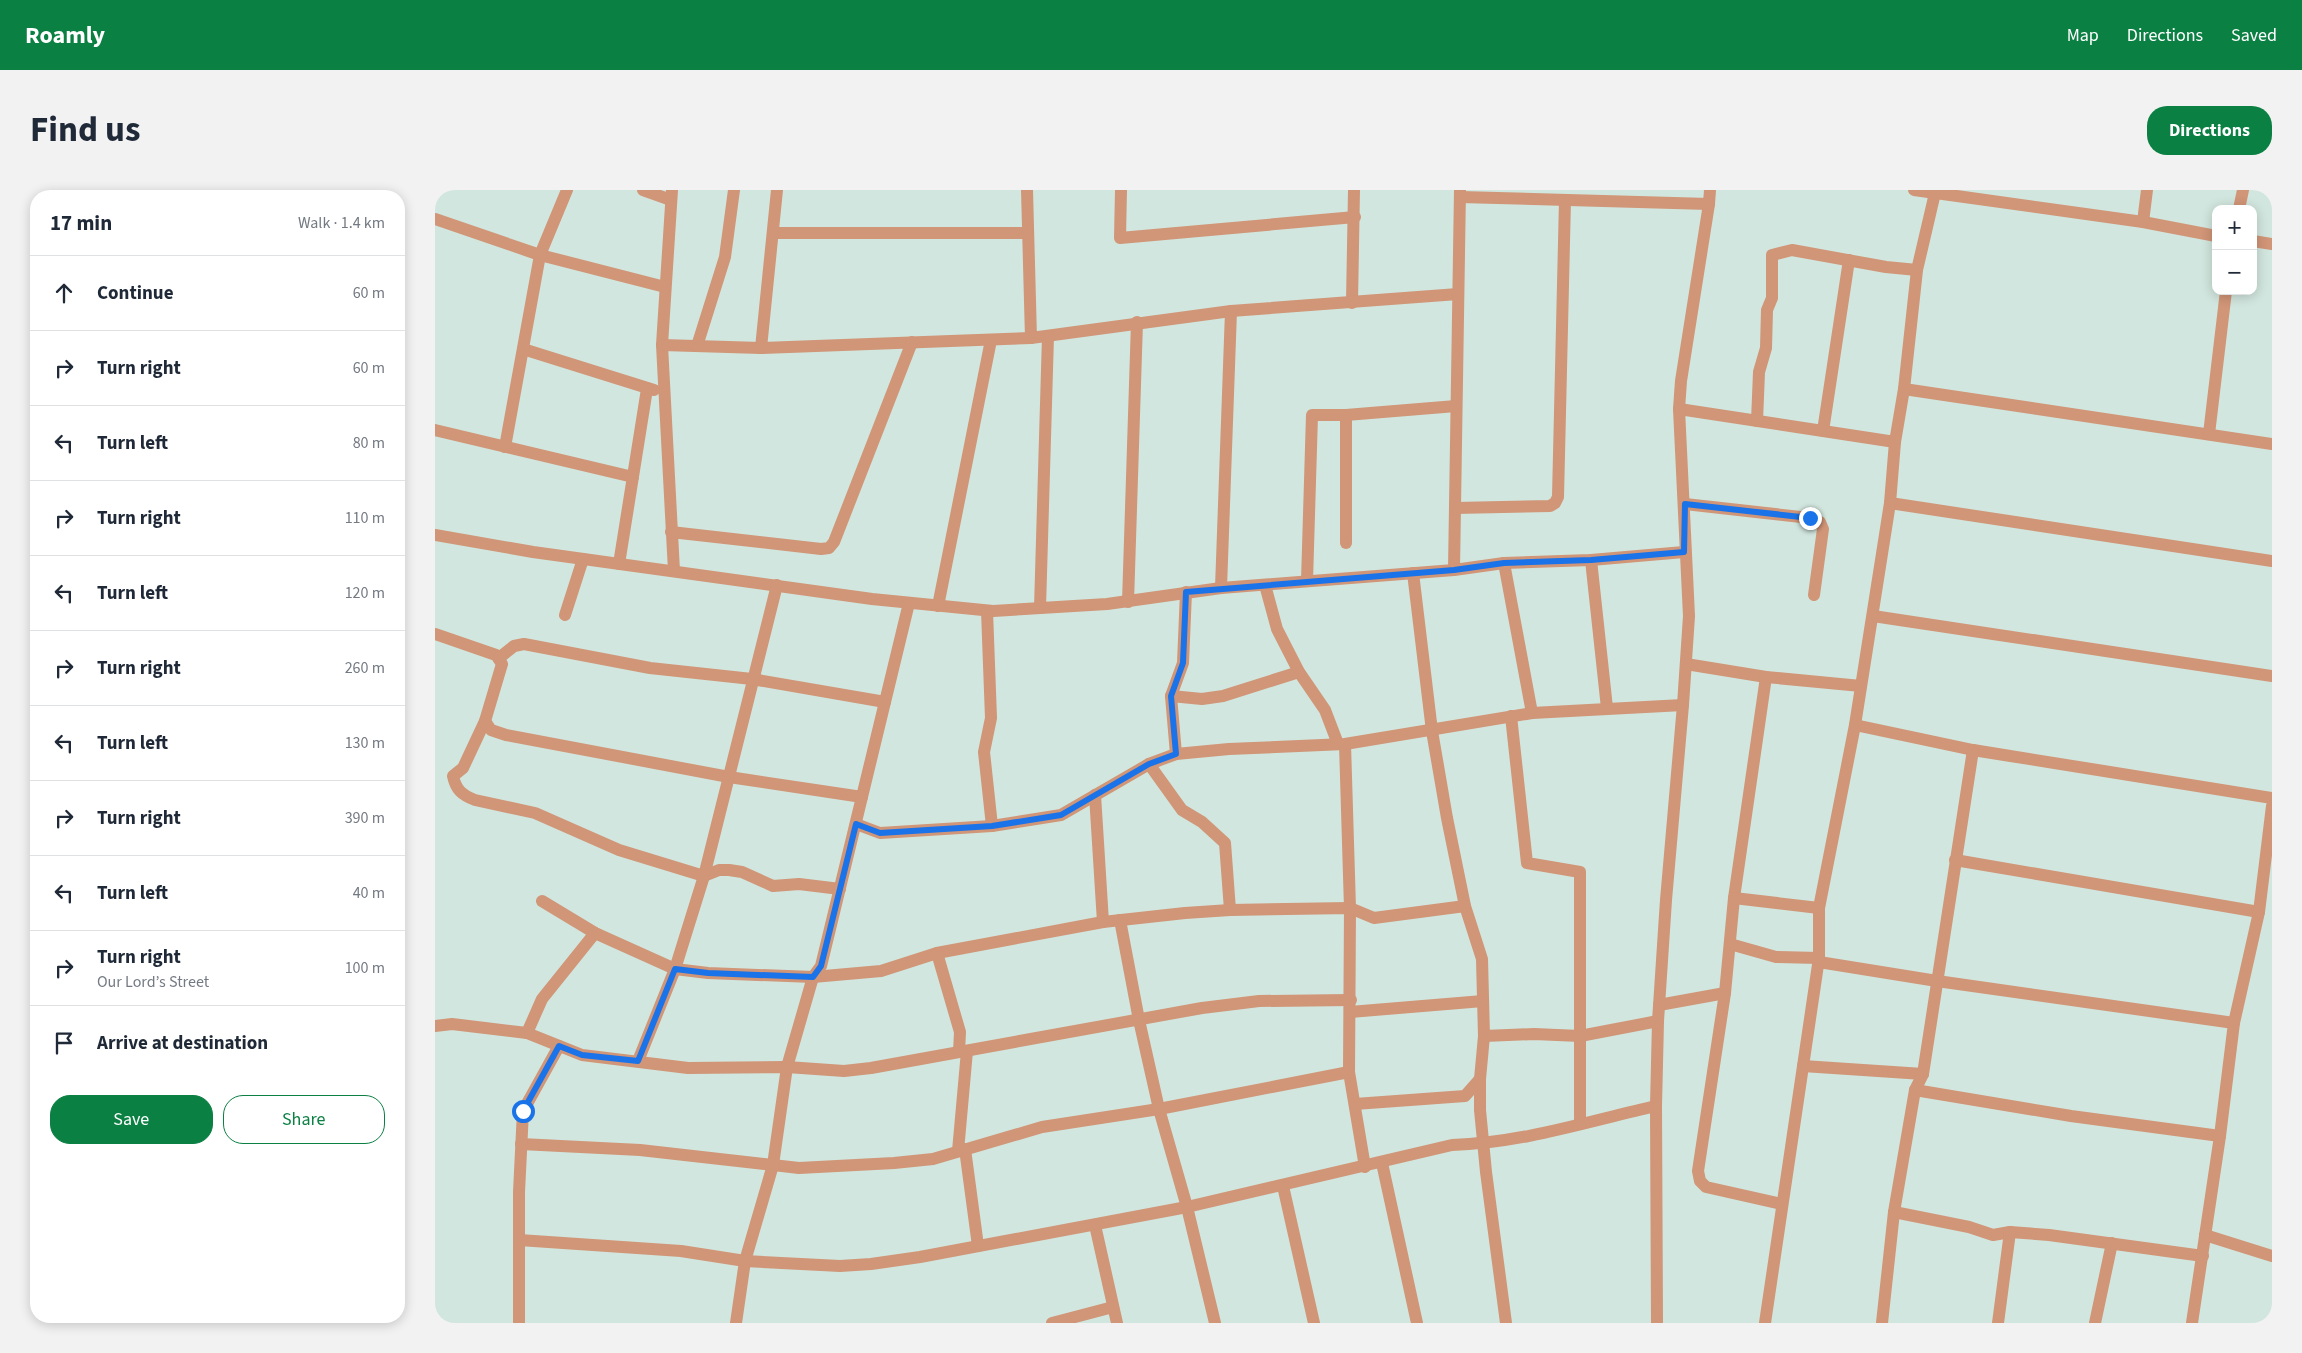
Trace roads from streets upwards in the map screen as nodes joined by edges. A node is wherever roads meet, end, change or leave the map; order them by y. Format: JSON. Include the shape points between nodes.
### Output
{"nodes":[{"id":1,"x":567,"y":190,"type":"edge"},
{"id":2,"x":643,"y":190,"type":"edge"},
{"id":3,"x":734,"y":190,"type":"edge"},
{"id":4,"x":777,"y":190,"type":"edge"},
{"id":5,"x":1027,"y":190,"type":"edge"},
{"id":6,"x":1121,"y":190,"type":"edge"},
{"id":7,"x":1354,"y":190,"type":"edge"},
{"id":8,"x":1710,"y":190,"type":"edge"},
{"id":9,"x":1914,"y":190,"type":"edge"},
{"id":10,"x":2147,"y":190,"type":"edge"},
{"id":11,"x":2243,"y":190,"type":"edge"},
{"id":12,"x":1460,"y":194,"type":"edge"},
{"id":13,"x":1935,"y":194,"type":"junction"},
{"id":14,"x":671,"y":195,"type":"edge"},
{"id":15,"x":1593,"y":195,"type":"edge"},
{"id":16,"x":1565,"y":200,"type":"junction"},
{"id":17,"x":1709,"y":204,"type":"junction"},
{"id":18,"x":2240,"y":205,"type":"edge"},
{"id":19,"x":1355,"y":216,"type":"junction"},
{"id":20,"x":435,"y":219,"type":"edge"},
{"id":21,"x":2143,"y":222,"type":"junction"},
{"id":22,"x":773,"y":233,"type":"junction"},
{"id":23,"x":1027,"y":233,"type":"junction"},
{"id":24,"x":2212,"y":235,"type":"edge"},
{"id":25,"x":2257,"y":242,"type":"edge"},
{"id":26,"x":2272,"y":244,"type":"edge"},
{"id":27,"x":541,"y":255,"type":"junction"},
{"id":28,"x":1849,"y":260,"type":"junction"},
{"id":29,"x":1917,"y":270,"type":"junction"},
{"id":30,"x":665,"y":287,"type":"junction"},
{"id":31,"x":1458,"y":294,"type":"junction"},
{"id":32,"x":2226,"y":295,"type":"edge"},
{"id":33,"x":1352,"y":303,"type":"junction"},
{"id":34,"x":1231,"y":311,"type":"junction"},
{"id":35,"x":1137,"y":322,"type":"junction"},
{"id":36,"x":1048,"y":336,"type":"junction"},
{"id":37,"x":1031,"y":338,"type":"junction"},
{"id":38,"x":991,"y":340,"type":"junction"},
{"id":39,"x":912,"y":342,"type":"junction"},
{"id":40,"x":662,"y":345,"type":"junction"},
{"id":41,"x":697,"y":346,"type":"junction"},
{"id":42,"x":761,"y":348,"type":"junction"},
{"id":43,"x":523,"y":349,"type":"junction"},
{"id":44,"x":647,"y":389,"type":"junction"},
{"id":45,"x":1904,"y":389,"type":"junction"},
{"id":46,"x":664,"y":393,"type":"junction"},
{"id":47,"x":1456,"y":406,"type":"junction"},
{"id":48,"x":1679,"y":409,"type":"junction"},
{"id":49,"x":1346,"y":415,"type":"junction"},
{"id":50,"x":1757,"y":421,"type":"junction"},
{"id":51,"x":435,"y":430,"type":"edge"},
{"id":52,"x":1823,"y":431,"type":"junction"},
{"id":53,"x":2209,"y":434,"type":"junction"},
{"id":54,"x":1895,"y":442,"type":"junction"},
{"id":55,"x":2272,"y":444,"type":"edge"},
{"id":56,"x":505,"y":447,"type":"junction"},
{"id":57,"x":633,"y":478,"type":"junction"},
{"id":58,"x":1890,"y":503,"type":"junction"},
{"id":59,"x":1685,"y":504,"type":"junction"},
{"id":60,"x":1455,"y":508,"type":"junction"},
{"id":61,"x":671,"y":532,"type":"junction"},
{"id":62,"x":435,"y":535,"type":"edge"},
{"id":63,"x":1346,"y":544,"type":"dead end"},
{"id":64,"x":1684,"y":552,"type":"junction"},
{"id":65,"x":583,"y":559,"type":"junction"},
{"id":66,"x":1591,"y":560,"type":"junction"},
{"id":67,"x":2272,"y":561,"type":"edge"},
{"id":68,"x":1504,"y":563,"type":"junction"},
{"id":69,"x":619,"y":564,"type":"junction"},
{"id":70,"x":1454,"y":570,"type":"junction"},
{"id":71,"x":674,"y":571,"type":"junction"},
{"id":72,"x":1413,"y":573,"type":"junction"},
{"id":73,"x":1307,"y":581,"type":"junction"},
{"id":74,"x":1265,"y":585,"type":"junction"},
{"id":75,"x":777,"y":586,"type":"junction"},
{"id":76,"x":1221,"y":588,"type":"junction"},
{"id":77,"x":1186,"y":592,"type":"junction"},
{"id":78,"x":1814,"y":595,"type":"dead end"},
{"id":79,"x":909,"y":602,"type":"junction"},
{"id":80,"x":1128,"y":602,"type":"junction"},
{"id":81,"x":938,"y":606,"type":"junction"},
{"id":82,"x":1041,"y":608,"type":"junction"},
{"id":83,"x":987,"y":611,"type":"junction"},
{"id":84,"x":565,"y":615,"type":"dead end"},
{"id":85,"x":1873,"y":616,"type":"junction"},
{"id":86,"x":435,"y":634,"type":"edge"},
{"id":87,"x":499,"y":658,"type":"junction"},
{"id":88,"x":1685,"y":664,"type":"junction"},
{"id":89,"x":1299,"y":672,"type":"junction"},
{"id":90,"x":2272,"y":676,"type":"edge"},
{"id":91,"x":1766,"y":677,"type":"junction"},
{"id":92,"x":752,"y":680,"type":"junction"},
{"id":93,"x":1861,"y":686,"type":"junction"},
{"id":94,"x":1171,"y":696,"type":"junction"},
{"id":95,"x":885,"y":702,"type":"junction"},
{"id":96,"x":1683,"y":705,"type":"junction"},
{"id":97,"x":1607,"y":708,"type":"junction"},
{"id":98,"x":1532,"y":713,"type":"junction"},
{"id":99,"x":1511,"y":716,"type":"junction"},
{"id":100,"x":485,"y":721,"type":"junction"},
{"id":101,"x":1855,"y":725,"type":"junction"},
{"id":102,"x":1432,"y":731,"type":"junction"},
{"id":103,"x":1342,"y":744,"type":"junction"},
{"id":104,"x":1973,"y":750,"type":"junction"},
{"id":105,"x":1176,"y":754,"type":"junction"},
{"id":106,"x":1149,"y":764,"type":"junction"},
{"id":107,"x":729,"y":777,"type":"junction"},
{"id":108,"x":1095,"y":795,"type":"junction"},
{"id":109,"x":862,"y":797,"type":"junction"},
{"id":110,"x":2272,"y":798,"type":"edge"},
{"id":111,"x":2272,"y":806,"type":"edge"},
{"id":112,"x":856,"y":824,"type":"junction"},
{"id":113,"x":992,"y":826,"type":"junction"},
{"id":114,"x":1955,"y":860,"type":"junction"},
{"id":115,"x":704,"y":876,"type":"junction"},
{"id":116,"x":840,"y":889,"type":"junction"},
{"id":117,"x":1734,"y":898,"type":"junction"},
{"id":118,"x":542,"y":901,"type":"dead end"},
{"id":119,"x":1465,"y":906,"type":"junction"},
{"id":120,"x":1350,"y":908,"type":"junction"},
{"id":121,"x":1819,"y":908,"type":"junction"},
{"id":122,"x":1230,"y":910,"type":"junction"},
{"id":123,"x":2259,"y":912,"type":"junction"},
{"id":124,"x":1120,"y":920,"type":"junction"},
{"id":125,"x":1103,"y":922,"type":"junction"},
{"id":126,"x":595,"y":932,"type":"junction"},
{"id":127,"x":1730,"y":944,"type":"junction"},
{"id":128,"x":937,"y":953,"type":"junction"},
{"id":129,"x":1819,"y":960,"type":"junction"},
{"id":130,"x":675,"y":969,"type":"junction"},
{"id":131,"x":813,"y":977,"type":"junction"},
{"id":132,"x":1937,"y":981,"type":"junction"},
{"id":133,"x":1725,"y":993,"type":"junction"},
{"id":134,"x":1483,"y":1002,"type":"junction"},
{"id":135,"x":1659,"y":1005,"type":"junction"},
{"id":136,"x":1350,"y":1006,"type":"junction"},
{"id":137,"x":1139,"y":1020,"type":"junction"},
{"id":138,"x":1658,"y":1021,"type":"junction"},
{"id":139,"x":2234,"y":1023,"type":"junction"},
{"id":140,"x":435,"y":1026,"type":"edge"},
{"id":141,"x":527,"y":1033,"type":"junction"},
{"id":142,"x":1484,"y":1036,"type":"junction"},
{"id":143,"x":1580,"y":1036,"type":"junction"},
{"id":144,"x":559,"y":1046,"type":"junction"},
{"id":145,"x":963,"y":1051,"type":"junction"},
{"id":146,"x":638,"y":1061,"type":"junction"},
{"id":147,"x":1803,"y":1066,"type":"junction"},
{"id":148,"x":787,"y":1067,"type":"junction"},
{"id":149,"x":1349,"y":1072,"type":"junction"},
{"id":150,"x":1923,"y":1074,"type":"junction"},
{"id":151,"x":1479,"y":1079,"type":"junction"},
{"id":152,"x":1915,"y":1090,"type":"junction"},
{"id":153,"x":1465,"y":1096,"type":"junction"},
{"id":154,"x":1355,"y":1104,"type":"junction"},
{"id":155,"x":1656,"y":1106,"type":"junction"},
{"id":156,"x":1159,"y":1109,"type":"junction"},
{"id":157,"x":1480,"y":1110,"type":"junction"},
{"id":158,"x":1579,"y":1124,"type":"junction"},
{"id":159,"x":2221,"y":1136,"type":"junction"},
{"id":160,"x":521,"y":1144,"type":"junction"},
{"id":161,"x":1483,"y":1144,"type":"junction"},
{"id":162,"x":961,"y":1150,"type":"junction"},
{"id":163,"x":1382,"y":1163,"type":"junction"},
{"id":164,"x":773,"y":1165,"type":"junction"},
{"id":165,"x":1365,"y":1167,"type":"junction"},
{"id":166,"x":1283,"y":1186,"type":"junction"},
{"id":167,"x":1782,"y":1204,"type":"junction"},
{"id":168,"x":1187,"y":1207,"type":"junction"},
{"id":169,"x":1894,"y":1212,"type":"junction"},
{"id":170,"x":1095,"y":1225,"type":"junction"},
{"id":171,"x":2010,"y":1232,"type":"junction"},
{"id":172,"x":2205,"y":1235,"type":"junction"},
{"id":173,"x":519,"y":1240,"type":"junction"},
{"id":174,"x":2112,"y":1243,"type":"junction"},
{"id":175,"x":978,"y":1246,"type":"junction"},
{"id":176,"x":2203,"y":1256,"type":"junction"},
{"id":177,"x":2272,"y":1256,"type":"edge"},
{"id":178,"x":745,"y":1261,"type":"junction"},
{"id":179,"x":1113,"y":1307,"type":"junction"},
{"id":180,"x":519,"y":1323,"type":"edge"},
{"id":181,"x":736,"y":1323,"type":"edge"},
{"id":182,"x":1053,"y":1323,"type":"edge"},
{"id":183,"x":1117,"y":1323,"type":"edge"},
{"id":184,"x":1215,"y":1323,"type":"edge"},
{"id":185,"x":1314,"y":1323,"type":"edge"},
{"id":186,"x":1417,"y":1323,"type":"edge"},
{"id":187,"x":1506,"y":1323,"type":"edge"},
{"id":188,"x":1657,"y":1323,"type":"edge"},
{"id":189,"x":1765,"y":1323,"type":"edge"},
{"id":190,"x":1882,"y":1323,"type":"edge"},
{"id":191,"x":1998,"y":1323,"type":"edge"},
{"id":192,"x":2095,"y":1323,"type":"edge"},
{"id":193,"x":2192,"y":1323,"type":"edge"}],
"edges":[{"from":1,"to":27,"type":"street"},
{"from":2,"to":14,"type":"street"},
{"from":3,"to":41,"type":"street","via":[[725,257]]},
{"from":4,"to":22,"type":"street"},
{"from":5,"to":23,"type":"street"},
{"from":6,"to":19,"type":"street","via":[[1120,238]]},
{"from":7,"to":19,"type":"street"},
{"from":8,"to":17,"type":"street"},
{"from":9,"to":13,"type":"street"},
{"from":10,"to":21,"type":"street"},
{"from":11,"to":18,"type":"street"},
{"from":12,"to":16,"type":"street"},
{"from":12,"to":31,"type":"street"},
{"from":13,"to":21,"type":"street"},
{"from":13,"to":29,"type":"street"},
{"from":14,"to":30,"type":"street"},
{"from":15,"to":16,"type":"street"},
{"from":15,"to":17,"type":"street"},
{"from":16,"to":60,"type":"street","via":[[1558,497],[1550,506]]},
{"from":17,"to":48,"type":"street"},
{"from":19,"to":33,"type":"street"},
{"from":20,"to":27,"type":"street"},
{"from":21,"to":24,"type":"street"},
{"from":22,"to":23,"type":"street"},
{"from":22,"to":42,"type":"street"},
{"from":23,"to":37,"type":"street"},
{"from":25,"to":26,"type":"street"},
{"from":27,"to":30,"type":"street"},
{"from":27,"to":43,"type":"street"},
{"from":28,"to":29,"type":"street"},
{"from":28,"to":50,"type":"street","via":[[1792,250],[1772,255],[1772,298],[1767,310],[1766,348],[1759,372]]},
{"from":28,"to":52,"type":"street"},
{"from":29,"to":45,"type":"street"},
{"from":30,"to":40,"type":"street"},
{"from":31,"to":33,"type":"street"},
{"from":31,"to":47,"type":"street"},
{"from":32,"to":53,"type":"street"},
{"from":33,"to":34,"type":"street"},
{"from":34,"to":35,"type":"street"},
{"from":34,"to":76,"type":"street"},
{"from":35,"to":36,"type":"street"},
{"from":35,"to":80,"type":"street"},
{"from":36,"to":37,"type":"street"},
{"from":36,"to":82,"type":"street"},
{"from":37,"to":38,"type":"street"},
{"from":38,"to":39,"type":"street"},
{"from":38,"to":81,"type":"street"},
{"from":39,"to":42,"type":"street"},
{"from":39,"to":61,"type":"street","via":[[829,548]]},
{"from":40,"to":41,"type":"street"},
{"from":40,"to":46,"type":"street"},
{"from":41,"to":42,"type":"street"},
{"from":43,"to":44,"type":"street"},
{"from":43,"to":56,"type":"street"},
{"from":44,"to":46,"type":"street"},
{"from":44,"to":57,"type":"street"},
{"from":45,"to":53,"type":"street"},
{"from":45,"to":54,"type":"street"},
{"from":46,"to":61,"type":"street"},
{"from":47,"to":49,"type":"street"},
{"from":47,"to":60,"type":"street"},
{"from":48,"to":50,"type":"street"},
{"from":48,"to":59,"type":"street"},
{"from":49,"to":63,"type":"street"},
{"from":49,"to":73,"type":"street","via":[[1312,415]]},
{"from":50,"to":52,"type":"street"},
{"from":51,"to":56,"type":"street"},
{"from":52,"to":54,"type":"street"},
{"from":53,"to":55,"type":"street"},
{"from":54,"to":58,"type":"street"},
{"from":56,"to":57,"type":"street"},
{"from":57,"to":69,"type":"street"},
{"from":58,"to":67,"type":"street"},
{"from":58,"to":85,"type":"street"},
{"from":59,"to":64,"type":"street"},
{"from":59,"to":78,"type":"street","via":[[1810,518],[1820,522],[1823,530]]},
{"from":60,"to":70,"type":"street"},
{"from":61,"to":71,"type":"street"},
{"from":62,"to":65,"type":"street"},
{"from":64,"to":66,"type":"street"},
{"from":64,"to":88,"type":"street","via":[[1689,616]]},
{"from":65,"to":69,"type":"street"},
{"from":65,"to":84,"type":"street"},
{"from":66,"to":68,"type":"street"},
{"from":66,"to":97,"type":"street"},
{"from":68,"to":70,"type":"street"},
{"from":68,"to":98,"type":"street"},
{"from":69,"to":71,"type":"street"},
{"from":70,"to":72,"type":"street"},
{"from":71,"to":75,"type":"street"},
{"from":72,"to":73,"type":"street"},
{"from":72,"to":102,"type":"street"},
{"from":73,"to":74,"type":"street"},
{"from":74,"to":76,"type":"street"},
{"from":74,"to":89,"type":"street","via":[[1277,629]]},
{"from":75,"to":79,"type":"street"},
{"from":75,"to":92,"type":"street"},
{"from":76,"to":77,"type":"street"},
{"from":77,"to":80,"type":"street"},
{"from":77,"to":94,"type":"street","via":[[1183,663]]},
{"from":79,"to":81,"type":"street"},
{"from":79,"to":95,"type":"street"},
{"from":80,"to":82,"type":"street"},
{"from":81,"to":83,"type":"street"},
{"from":82,"to":83,"type":"street"},
{"from":83,"to":113,"type":"street","via":[[991,718],[985,752]]},
{"from":85,"to":90,"type":"street"},
{"from":85,"to":93,"type":"street"},
{"from":86,"to":87,"type":"street","via":[[496,654]]},
{"from":87,"to":92,"type":"street","via":[[514,646],[524,644],[650,668]]},
{"from":87,"to":100,"type":"street","via":[[501,670]]},
{"from":88,"to":91,"type":"street"},
{"from":88,"to":96,"type":"street"},
{"from":89,"to":94,"type":"street","via":[[1223,696],[1202,699]]},
{"from":89,"to":103,"type":"street","via":[[1325,710]]},
{"from":91,"to":93,"type":"street"},
{"from":91,"to":117,"type":"street"},
{"from":92,"to":95,"type":"street"},
{"from":92,"to":107,"type":"street"},
{"from":93,"to":101,"type":"street"},
{"from":94,"to":105,"type":"street"},
{"from":95,"to":109,"type":"street"},
{"from":96,"to":97,"type":"street"},
{"from":96,"to":135,"type":"street"},
{"from":97,"to":98,"type":"street"},
{"from":98,"to":99,"type":"street"},
{"from":99,"to":102,"type":"street"},
{"from":99,"to":143,"type":"street","via":[[1527,864],[1579,872]]},
{"from":100,"to":107,"type":"street","via":[[491,730],[506,735]]},
{"from":100,"to":115,"type":"street","via":[[463,768],[453,776],[459,791],[465,796],[535,813],[619,850]]},
{"from":101,"to":104,"type":"street"},
{"from":101,"to":121,"type":"street"},
{"from":102,"to":103,"type":"street"},
{"from":102,"to":119,"type":"street"},
{"from":103,"to":105,"type":"street","via":[[1229,748]]},
{"from":103,"to":120,"type":"street"},
{"from":104,"to":110,"type":"street"},
{"from":104,"to":114,"type":"street"},
{"from":105,"to":106,"type":"street"},
{"from":106,"to":108,"type":"street"},
{"from":106,"to":122,"type":"street","via":[[1182,810],[1203,822],[1225,842]]},
{"from":107,"to":109,"type":"street"},
{"from":107,"to":115,"type":"street"},
{"from":108,"to":113,"type":"street","via":[[1061,815]]},
{"from":108,"to":125,"type":"street"},
{"from":109,"to":112,"type":"street"},
{"from":111,"to":123,"type":"street"},
{"from":112,"to":113,"type":"street","via":[[880,833]]},
{"from":112,"to":116,"type":"street"},
{"from":114,"to":123,"type":"street"},
{"from":114,"to":132,"type":"street"},
{"from":115,"to":116,"type":"street","via":[[729,870],[742,872],[773,886],[799,884]]},
{"from":115,"to":130,"type":"street"},
{"from":116,"to":131,"type":"street","via":[[821,966]]},
{"from":117,"to":121,"type":"street"},
{"from":117,"to":127,"type":"street"},
{"from":118,"to":126,"type":"street"},
{"from":119,"to":120,"type":"street","via":[[1374,918]]},
{"from":119,"to":134,"type":"street","via":[[1481,959]]},
{"from":120,"to":122,"type":"street"},
{"from":120,"to":136,"type":"street"},
{"from":121,"to":129,"type":"street"},
{"from":122,"to":124,"type":"street"},
{"from":123,"to":139,"type":"street"},
{"from":124,"to":125,"type":"street"},
{"from":124,"to":137,"type":"street"},
{"from":125,"to":128,"type":"street"},
{"from":126,"to":130,"type":"street"},
{"from":126,"to":141,"type":"street","via":[[543,999]]},
{"from":127,"to":129,"type":"street","via":[[1776,957]]},
{"from":127,"to":133,"type":"street"},
{"from":128,"to":131,"type":"street","via":[[881,971]]},
{"from":128,"to":145,"type":"street"},
{"from":129,"to":132,"type":"street"},
{"from":129,"to":147,"type":"street"},
{"from":130,"to":131,"type":"street"},
{"from":130,"to":146,"type":"street"},
{"from":131,"to":148,"type":"street"},
{"from":132,"to":139,"type":"street"},
{"from":132,"to":150,"type":"street"},
{"from":133,"to":135,"type":"street"},
{"from":133,"to":167,"type":"street","via":[[1697,1171],[1706,1187]]},
{"from":134,"to":136,"type":"street"},
{"from":134,"to":142,"type":"street"},
{"from":135,"to":138,"type":"street"},
{"from":136,"to":137,"type":"street","via":[[1259,1002],[1202,1008]]},
{"from":136,"to":149,"type":"street"},
{"from":137,"to":145,"type":"street"},
{"from":137,"to":156,"type":"street"},
{"from":138,"to":143,"type":"street"},
{"from":138,"to":155,"type":"street"},
{"from":139,"to":159,"type":"street"},
{"from":140,"to":141,"type":"street","via":[[453,1024]]},
{"from":141,"to":144,"type":"street"},
{"from":142,"to":143,"type":"street"},
{"from":142,"to":151,"type":"street"},
{"from":143,"to":158,"type":"street"},
{"from":144,"to":146,"type":"street","via":[[582,1055]]},
{"from":144,"to":160,"type":"street","via":[[523,1111]]},
{"from":145,"to":148,"type":"street","via":[[844,1071]]},
{"from":145,"to":162,"type":"street"},
{"from":146,"to":148,"type":"street","via":[[688,1068]]},
{"from":147,"to":150,"type":"street"},
{"from":147,"to":167,"type":"street"},
{"from":148,"to":164,"type":"street"},
{"from":149,"to":154,"type":"street"},
{"from":149,"to":156,"type":"street"},
{"from":150,"to":152,"type":"street"},
{"from":151,"to":153,"type":"street"},
{"from":151,"to":157,"type":"street"},
{"from":152,"to":159,"type":"street","via":[[2071,1116]]},
{"from":152,"to":169,"type":"street"},
{"from":153,"to":154,"type":"street"},
{"from":153,"to":157,"type":"street"},
{"from":154,"to":165,"type":"street"},
{"from":155,"to":158,"type":"street"},
{"from":155,"to":188,"type":"street"},
{"from":156,"to":162,"type":"street","via":[[1042,1126]]},
{"from":156,"to":168,"type":"street"},
{"from":157,"to":161,"type":"street"},
{"from":158,"to":161,"type":"street"},
{"from":159,"to":172,"type":"street"},
{"from":160,"to":164,"type":"street","via":[[640,1150]]},
{"from":160,"to":173,"type":"street"},
{"from":161,"to":163,"type":"street","via":[[1452,1145]]},
{"from":161,"to":187,"type":"street"},
{"from":162,"to":164,"type":"street","via":[[933,1159],[894,1164],[799,1168]]},
{"from":162,"to":175,"type":"street"},
{"from":163,"to":165,"type":"street"},
{"from":163,"to":186,"type":"street"},
{"from":164,"to":178,"type":"street"},
{"from":165,"to":166,"type":"street"},
{"from":166,"to":168,"type":"street"},
{"from":166,"to":185,"type":"street"},
{"from":167,"to":189,"type":"street"},
{"from":168,"to":170,"type":"street"},
{"from":168,"to":184,"type":"street"},
{"from":169,"to":171,"type":"street","via":[[1993,1235]]},
{"from":169,"to":190,"type":"street"},
{"from":170,"to":175,"type":"street"},
{"from":170,"to":179,"type":"street"},
{"from":171,"to":174,"type":"street"},
{"from":171,"to":191,"type":"street"},
{"from":172,"to":176,"type":"street"},
{"from":172,"to":177,"type":"street"},
{"from":173,"to":178,"type":"street","via":[[681,1251]]},
{"from":173,"to":180,"type":"street"},
{"from":174,"to":176,"type":"street"},
{"from":174,"to":192,"type":"street"},
{"from":175,"to":178,"type":"street","via":[[840,1266]]},
{"from":176,"to":193,"type":"street"},
{"from":178,"to":181,"type":"street"},
{"from":179,"to":182,"type":"street"},
{"from":179,"to":183,"type":"street"}]}
